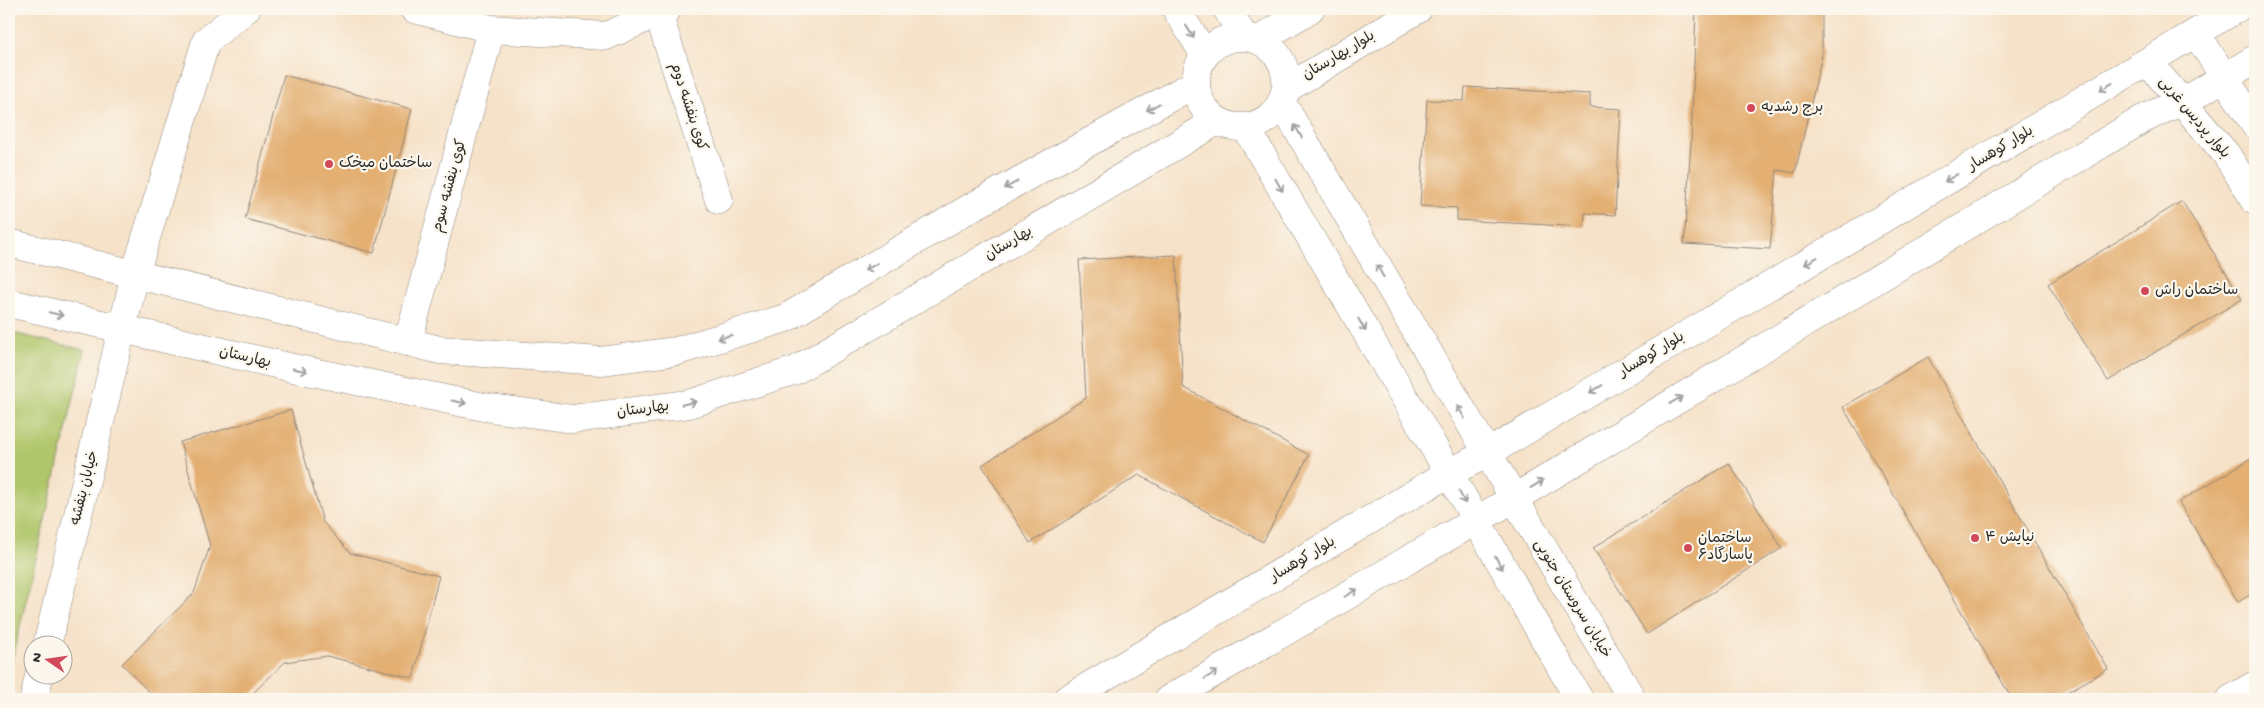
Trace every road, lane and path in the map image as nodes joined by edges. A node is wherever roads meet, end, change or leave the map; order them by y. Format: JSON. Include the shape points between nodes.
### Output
{"nodes":[{"id":1,"x":246,"y":9,"type":"edge"},
{"id":2,"x":414,"y":9,"type":"edge"},
{"id":3,"x":1176,"y":9,"type":"edge"},
{"id":4,"x":1227,"y":9,"type":"edge"},
{"id":5,"x":1310,"y":9,"type":"edge"},
{"id":6,"x":1418,"y":9,"type":"edge"},
{"id":7,"x":2236,"y":9,"type":"edge"},
{"id":8,"x":663,"y":11,"type":"edge"},
{"id":9,"x":491,"y":30,"type":"junction"},
{"id":10,"x":2196,"y":33,"type":"junction"},
{"id":11,"x":1251,"y":38,"type":"junction"},
{"id":12,"x":1205,"y":55,"type":"junction"},
{"id":13,"x":2255,"y":59,"type":"edge"},
{"id":14,"x":2148,"y":62,"type":"junction"},
{"id":15,"x":2225,"y":77,"type":"junction"},
{"id":16,"x":1196,"y":83,"type":"junction"},
{"id":17,"x":1284,"y":96,"type":"junction"},
{"id":18,"x":2181,"y":101,"type":"junction"},
{"id":19,"x":1217,"y":121,"type":"junction"},
{"id":20,"x":2255,"y":125,"type":"edge"},
{"id":21,"x":1246,"y":128,"type":"junction"},
{"id":22,"x":719,"y":200,"type":"dead end"},
{"id":23,"x":2255,"y":200,"type":"edge"},
{"id":24,"x":9,"y":243,"type":"edge"},
{"id":25,"x":135,"y":274,"type":"junction"},
{"id":26,"x":9,"y":303,"type":"edge"},
{"id":27,"x":123,"y":330,"type":"junction"},
{"id":28,"x":408,"y":342,"type":"junction"},
{"id":29,"x":1486,"y":454,"type":"junction"},
{"id":30,"x":1449,"y":473,"type":"junction"},
{"id":31,"x":1513,"y":499,"type":"junction"},
{"id":32,"x":1475,"y":521,"type":"junction"},
{"id":33,"x":49,"y":636,"type":"edge"},
{"id":34,"x":2255,"y":685,"type":"edge"},
{"id":35,"x":37,"y":686,"type":"edge"},
{"id":36,"x":34,"y":699,"type":"edge"},
{"id":37,"x":1067,"y":699,"type":"edge"},
{"id":38,"x":1169,"y":699,"type":"edge"},
{"id":39,"x":1579,"y":699,"type":"edge"},
{"id":40,"x":1632,"y":699,"type":"edge"},
{"id":41,"x":2230,"y":699,"type":"edge"}],
"edges":[{"from":1,"to":25,"type":"street","name":"خیابان بنفشه","via":[[206,41]]},
{"from":2,"to":9,"type":"street"},
{"from":3,"to":12,"type":"street","one_way":true},
{"from":4,"to":11,"type":"street"},
{"from":5,"to":11,"type":"street"},
{"from":6,"to":17,"type":"street","name":"بلوار بهارستان"},
{"from":7,"to":10,"type":"street","name":"بلوار کوهسار"},
{"from":8,"to":9,"type":"street","via":[[606,36]]},
{"from":8,"to":22,"type":"street","name":"کوی بنفشه دوم"},
{"from":9,"to":28,"type":"street","name":"کوی بنفشه سوم"},
{"from":10,"to":14,"type":"street","name":"بلوار کوهسار"},
{"from":10,"to":15,"type":"street"},
{"from":11,"to":12,"type":"street","via":[[1229,38]]},
{"from":11,"to":17,"type":"street","via":[[1271,48],[1280,59],[1286,74]]},
{"from":12,"to":16,"type":"street"},
{"from":13,"to":15,"type":"street"},
{"from":14,"to":18,"type":"street","name":"بلوار پردیس غربی"},
{"from":14,"to":29,"type":"street","name":"بلوار کوهسار","one_way":true},
{"from":15,"to":18,"type":"street"},
{"from":15,"to":20,"type":"street"},
{"from":16,"to":19,"type":"street","via":[[1202,104]]},
{"from":16,"to":28,"type":"street","one_way":true,"via":[[970,208],[786,318],[677,351],[601,361],[440,350]]},
{"from":17,"to":21,"type":"street","via":[[1273,115]]},
{"from":29,"to":17,"type":"street","name":"خیابان سروستان جنوبی","one_way":true},
{"from":18,"to":23,"type":"street","name":"بلوار پردیس غربی","via":[[2226,154]]},
{"from":31,"to":18,"type":"street","one_way":true,"via":[[2135,124]]},
{"from":19,"to":21,"type":"street"},
{"from":27,"to":19,"type":"street","name":"بهارستان","one_way":true,"via":[[484,407],[564,418],[689,404],[796,370]]},
{"from":21,"to":30,"type":"street","one_way":true},
{"from":24,"to":25,"type":"street"},
{"from":25,"to":27,"type":"street","name":"خیابان بنفشه"},
{"from":25,"to":28,"type":"street"},
{"from":26,"to":27,"type":"street","name":"بهارستان","one_way":true},
{"from":27,"to":33,"type":"street","name":"خیابان بنفشه"},
{"from":29,"to":30,"type":"street","name":"بلوار کوهسار"},
{"from":29,"to":31,"type":"street","name":"خیابان سروستان جنوبی"},
{"from":30,"to":32,"type":"street","one_way":true},
{"from":30,"to":37,"type":"street","name":"بلوار کوهسار"},
{"from":31,"to":32,"type":"street"},
{"from":31,"to":40,"type":"street","name":"خیابان سروستان جنوبی"},
{"from":38,"to":32,"type":"street","one_way":true},
{"from":32,"to":39,"type":"street","one_way":true},
{"from":34,"to":41,"type":"street"},
{"from":35,"to":36,"type":"street"}]}
